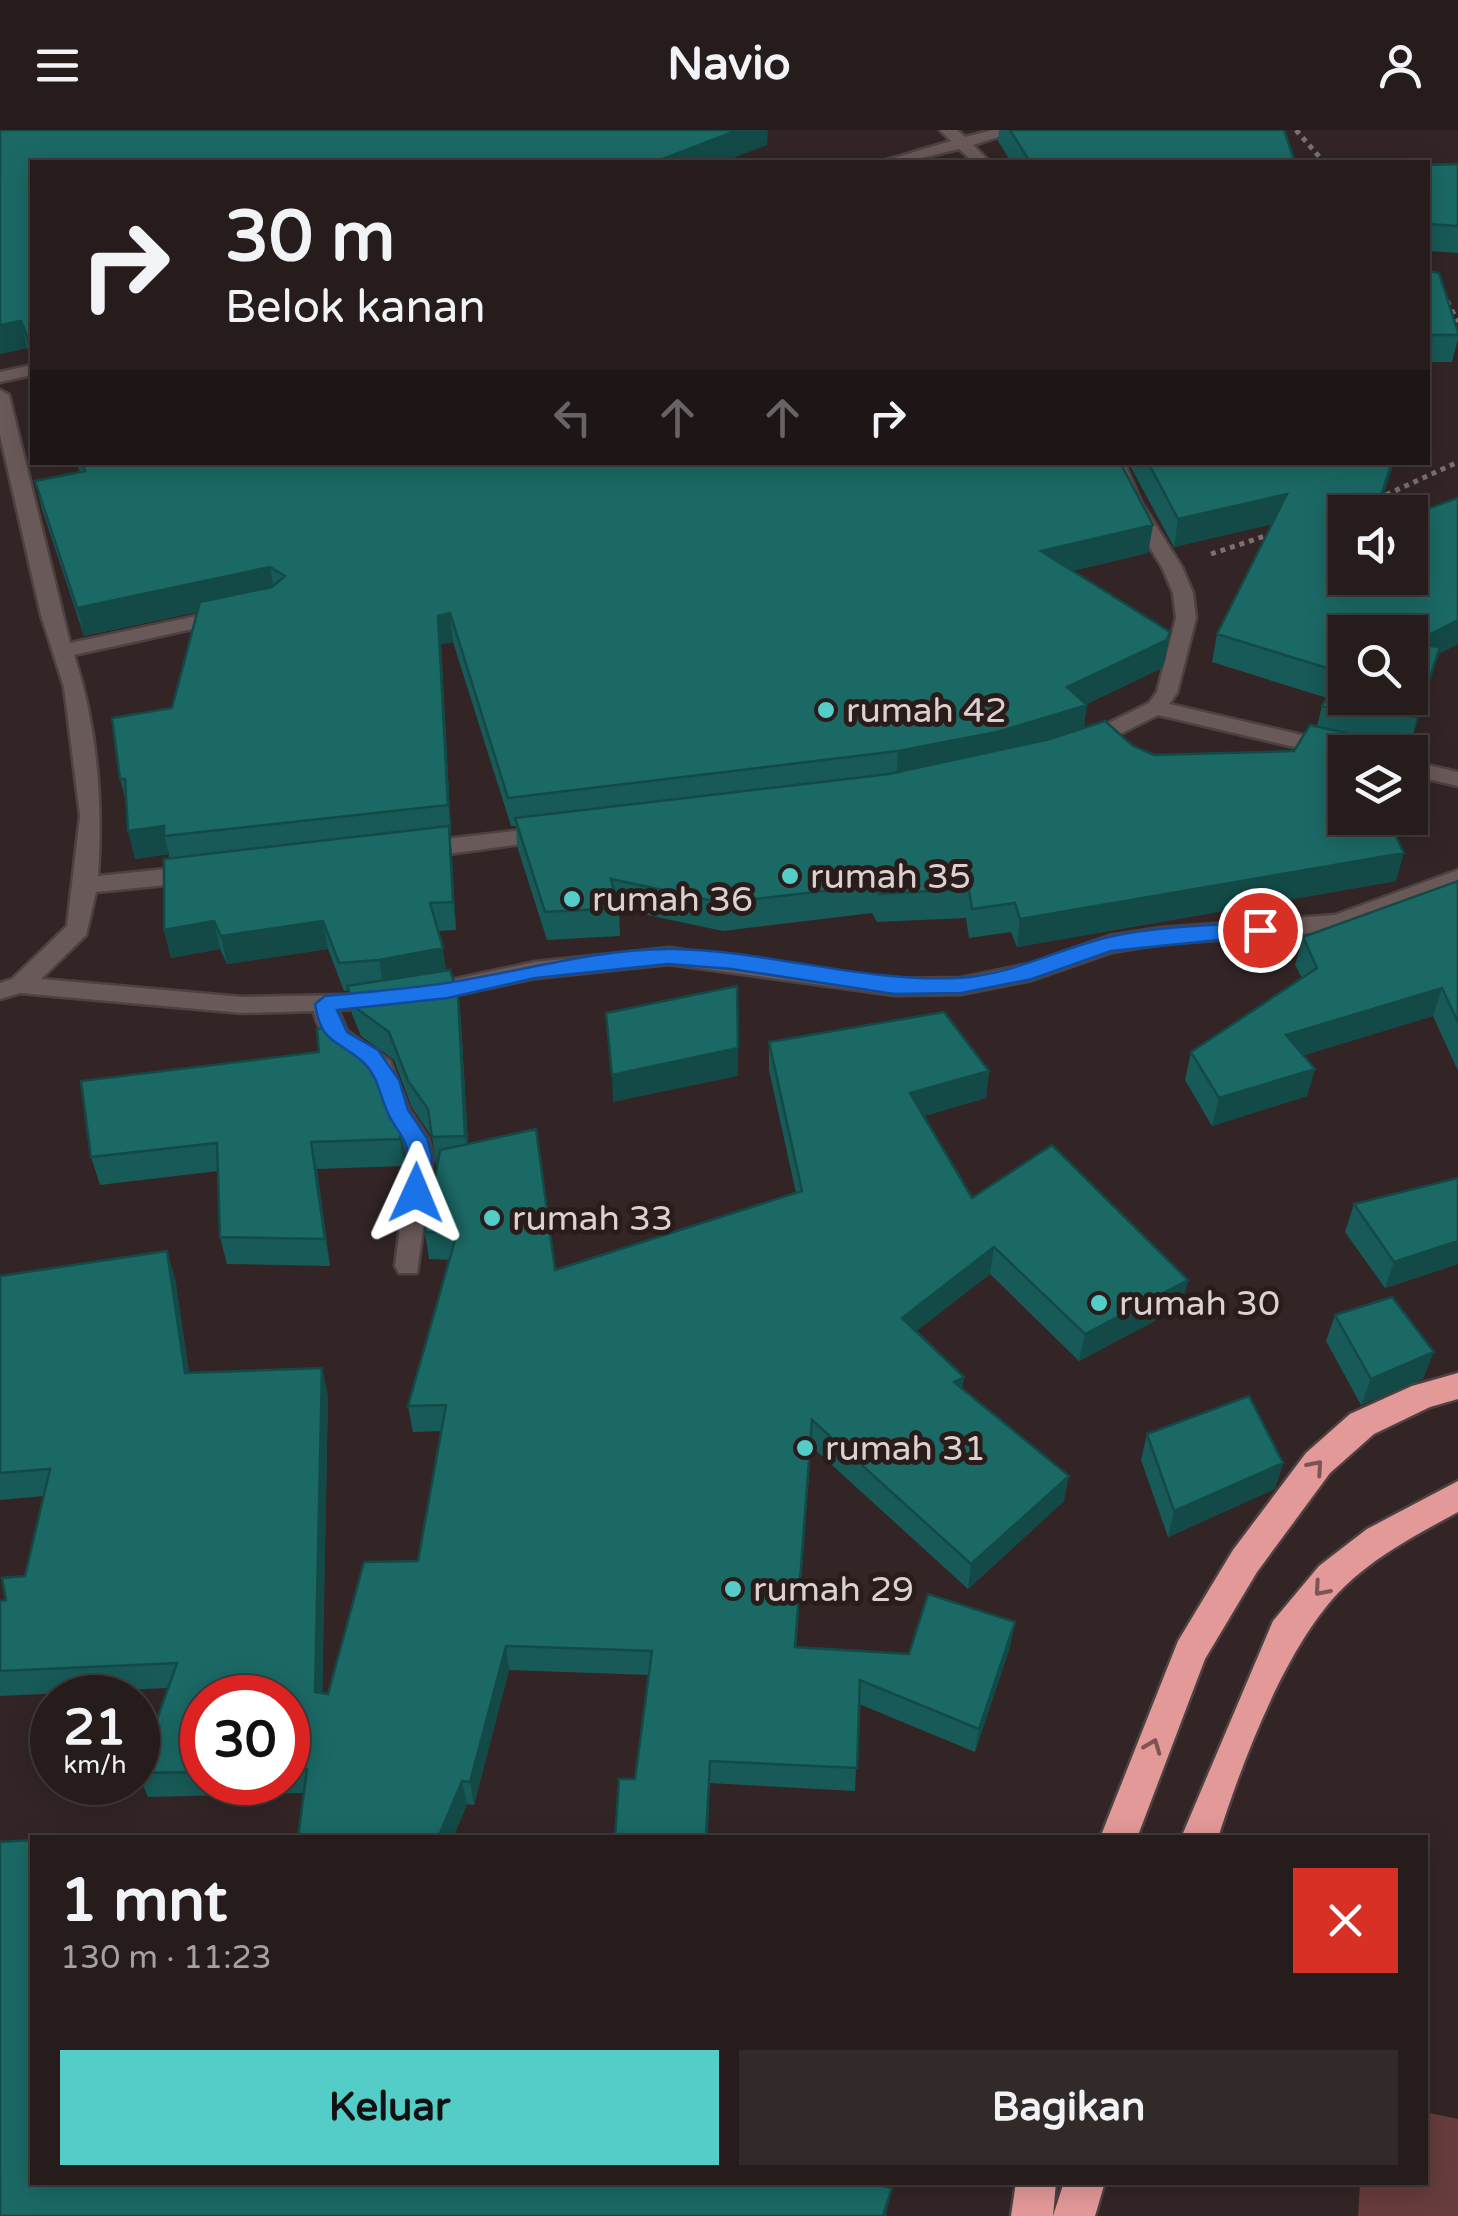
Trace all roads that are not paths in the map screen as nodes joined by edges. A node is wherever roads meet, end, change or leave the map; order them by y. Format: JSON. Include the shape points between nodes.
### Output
{"nodes":[{"id":1,"x":948,"y":130,"type":"edge"},
{"id":2,"x":1012,"y":130,"type":"edge"},
{"id":3,"x":965,"y":144,"type":"junction"},
{"id":4,"x":897,"y":160,"type":"edge"},
{"id":5,"x":980,"y":160,"type":"edge"},
{"id":6,"x":30,"y":370,"type":"edge"},
{"id":7,"x":0,"y":378,"type":"edge"},
{"id":8,"x":0,"y":395,"type":"edge"},
{"id":9,"x":1115,"y":465,"type":"edge"},
{"id":10,"x":237,"y":614,"type":"edge"},
{"id":11,"x":63,"y":651,"type":"junction"},
{"id":12,"x":1156,"y":708,"type":"junction"},
{"id":13,"x":1328,"y":748,"type":"edge"},
{"id":14,"x":1062,"y":752,"type":"edge"},
{"id":15,"x":1428,"y":772,"type":"edge"},
{"id":16,"x":1458,"y":779,"type":"edge"},
{"id":17,"x":579,"y":830,"type":"edge"},
{"id":18,"x":402,"y":852,"type":"edge"},
{"id":19,"x":225,"y":871,"type":"edge"},
{"id":20,"x":1458,"y":878,"type":"edge"},
{"id":21,"x":86,"y":885,"type":"junction"},
{"id":22,"x":10,"y":988,"type":"edge"},
{"id":23,"x":325,"y":1004,"type":"junction"},
{"id":24,"x":408,"y":1266,"type":"dead end"},
{"id":25,"x":1458,"y":1386,"type":"edge"},
{"id":26,"x":1458,"y":1494,"type":"edge"},
{"id":27,"x":1119,"y":1835,"type":"edge"},
{"id":28,"x":1201,"y":1835,"type":"edge"},
{"id":29,"x":1036,"y":2185,"type":"edge"},
{"id":30,"x":1085,"y":2185,"type":"edge"},
{"id":31,"x":1032,"y":2216,"type":"edge"},
{"id":32,"x":1074,"y":2216,"type":"edge"}],
"edges":[{"from":1,"to":3,"type":"street"},
{"from":2,"to":3,"type":"street"},
{"from":3,"to":4,"type":"street"},
{"from":3,"to":5,"type":"street"},
{"from":6,"to":7,"type":"street"},
{"from":8,"to":11,"type":"street"},
{"from":9,"to":12,"type":"street","via":[[1183,593],[1186,618],[1167,694]]},
{"from":10,"to":11,"type":"street"},
{"from":11,"to":21,"type":"street","via":[[91,816]]},
{"from":12,"to":13,"type":"street"},
{"from":12,"to":14,"type":"street"},
{"from":15,"to":16,"type":"street"},
{"from":17,"to":18,"type":"street"},
{"from":19,"to":21,"type":"street"},
{"from":20,"to":23,"type":"street","via":[[1337,922],[1109,944],[1032,972],[961,986],[894,986],[668,956]]},
{"from":21,"to":22,"type":"street","via":[[78,929]]},
{"from":22,"to":23,"type":"street","via":[[242,1005]]},
{"from":23,"to":24,"type":"street","via":[[339,1038],[381,1067],[416,1138],[420,1157]]},
{"from":27,"to":25,"type":"highway","one_way":true,"via":[[1190,1652],[1318,1462],[1362,1424]]},
{"from":26,"to":28,"type":"highway","one_way":true,"via":[[1366,1549],[1331,1577],[1285,1632]]},
{"from":29,"to":31,"type":"highway"},
{"from":30,"to":32,"type":"highway"}]}
